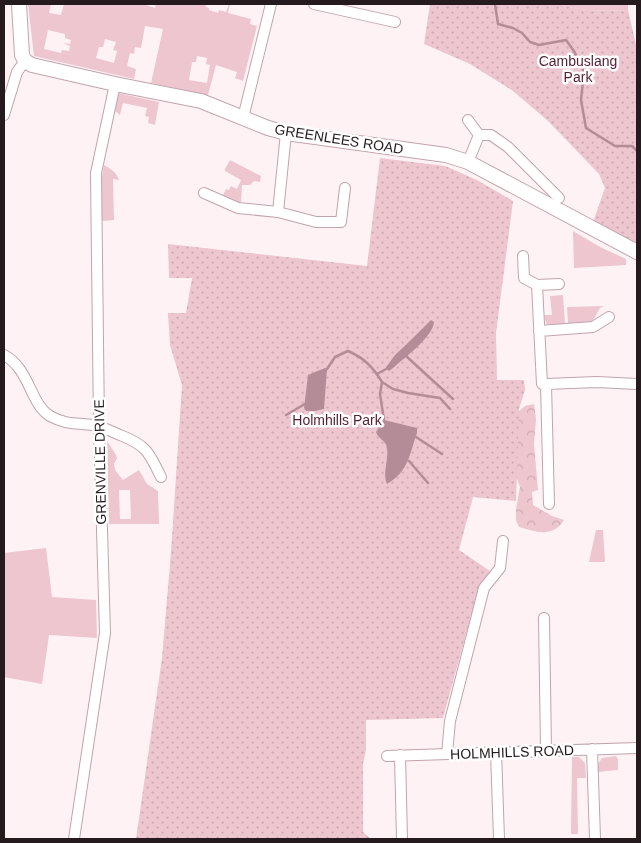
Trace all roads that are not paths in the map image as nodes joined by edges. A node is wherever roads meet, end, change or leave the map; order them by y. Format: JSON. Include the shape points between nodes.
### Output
{"nodes":[{"id":1,"x":19,"y":4,"type":"edge"},
{"id":2,"x":271,"y":4,"type":"edge"},
{"id":3,"x":314,"y":4,"type":"edge"},
{"id":4,"x":395,"y":22,"type":"dead end"},
{"id":5,"x":26,"y":61,"type":"junction"},
{"id":6,"x":115,"y":84,"type":"junction"},
{"id":7,"x":4,"y":115,"type":"edge"},
{"id":8,"x":243,"y":118,"type":"junction"},
{"id":9,"x":468,"y":120,"type":"dead end"},
{"id":10,"x":286,"y":133,"type":"junction"},
{"id":11,"x":479,"y":136,"type":"junction"},
{"id":12,"x":468,"y":162,"type":"junction"},
{"id":13,"x":345,"y":188,"type":"dead end"},
{"id":14,"x":204,"y":192,"type":"dead end"},
{"id":15,"x":559,"y":198,"type":"dead end"},
{"id":16,"x":278,"y":212,"type":"junction"},
{"id":17,"x":637,"y":252,"type":"edge"},
{"id":18,"x":523,"y":256,"type":"dead end"},
{"id":19,"x":559,"y":284,"type":"dead end"},
{"id":20,"x":537,"y":285,"type":"junction"},
{"id":21,"x":609,"y":317,"type":"dead end"},
{"id":22,"x":539,"y":331,"type":"junction"},
{"id":23,"x":4,"y":355,"type":"edge"},
{"id":24,"x":546,"y":384,"type":"junction"},
{"id":25,"x":637,"y":384,"type":"edge"},
{"id":26,"x":99,"y":426,"type":"junction"},
{"id":27,"x":161,"y":477,"type":"dead end"},
{"id":28,"x":549,"y":504,"type":"dead end"},
{"id":29,"x":503,"y":541,"type":"dead end"},
{"id":30,"x":544,"y":618,"type":"dead end"},
{"id":31,"x":637,"y":748,"type":"edge"},
{"id":32,"x":592,"y":750,"type":"junction"},
{"id":33,"x":546,"y":751,"type":"junction"},
{"id":34,"x":496,"y":752,"type":"junction"},
{"id":35,"x":447,"y":754,"type":"junction"},
{"id":36,"x":400,"y":755,"type":"junction"},
{"id":37,"x":387,"y":756,"type":"dead end"},
{"id":38,"x":74,"y":839,"type":"edge"},
{"id":39,"x":402,"y":839,"type":"edge"},
{"id":40,"x":499,"y":839,"type":"edge"},
{"id":41,"x":595,"y":839,"type":"edge"}],
"edges":[{"from":1,"to":5,"type":"main road","via":[[22,55]]},
{"from":2,"to":8,"type":"street"},
{"from":3,"to":4,"type":"street"},
{"from":5,"to":6,"type":"main road","name":"GREENLEES ROAD"},
{"from":5,"to":7,"type":"street","via":[[17,72]]},
{"from":6,"to":8,"type":"main road","name":"GREENLEES ROAD","via":[[200,101]]},
{"from":6,"to":26,"type":"street","name":"GRENVILLE DRIVE","via":[[96,173]]},
{"from":8,"to":10,"type":"main road","name":"GREENLEES ROAD"},
{"from":9,"to":11,"type":"street"},
{"from":10,"to":12,"type":"main road","name":"GREENLEES ROAD","via":[[446,155]]},
{"from":10,"to":16,"type":"street"},
{"from":11,"to":12,"type":"street"},
{"from":11,"to":15,"type":"street","via":[[491,135],[508,147]]},
{"from":12,"to":17,"type":"main road","name":"GREENLEES ROAD"},
{"from":13,"to":16,"type":"street","via":[[341,222],[316,222]]},
{"from":14,"to":16,"type":"street","via":[[238,208]]},
{"from":18,"to":20,"type":"street","via":[[524,278]]},
{"from":19,"to":20,"type":"street"},
{"from":20,"to":22,"type":"street"},
{"from":21,"to":22,"type":"street","via":[[593,327]]},
{"from":22,"to":24,"type":"street","via":[[542,384]]},
{"from":23,"to":26,"type":"street","via":[[12,359],[47,414],[66,423]]},
{"from":24,"to":25,"type":"street"},
{"from":24,"to":28,"type":"street"},
{"from":26,"to":27,"type":"street","via":[[145,447]]},
{"from":26,"to":38,"type":"street","name":"GRENVILLE DRIVE","via":[[105,633]]},
{"from":29,"to":35,"type":"street","via":[[500,568],[484,588],[450,721]]},
{"from":30,"to":33,"type":"street"},
{"from":31,"to":32,"type":"street","name":"HOLMHILLS ROAD"},
{"from":32,"to":33,"type":"street","name":"HOLMHILLS ROAD"},
{"from":32,"to":41,"type":"street"},
{"from":33,"to":34,"type":"street","name":"HOLMHILLS ROAD"},
{"from":34,"to":35,"type":"street","name":"HOLMHILLS ROAD"},
{"from":34,"to":40,"type":"street"},
{"from":35,"to":36,"type":"street","name":"HOLMHILLS ROAD"},
{"from":36,"to":37,"type":"street","name":"HOLMHILLS ROAD"},
{"from":36,"to":39,"type":"street"}]}
